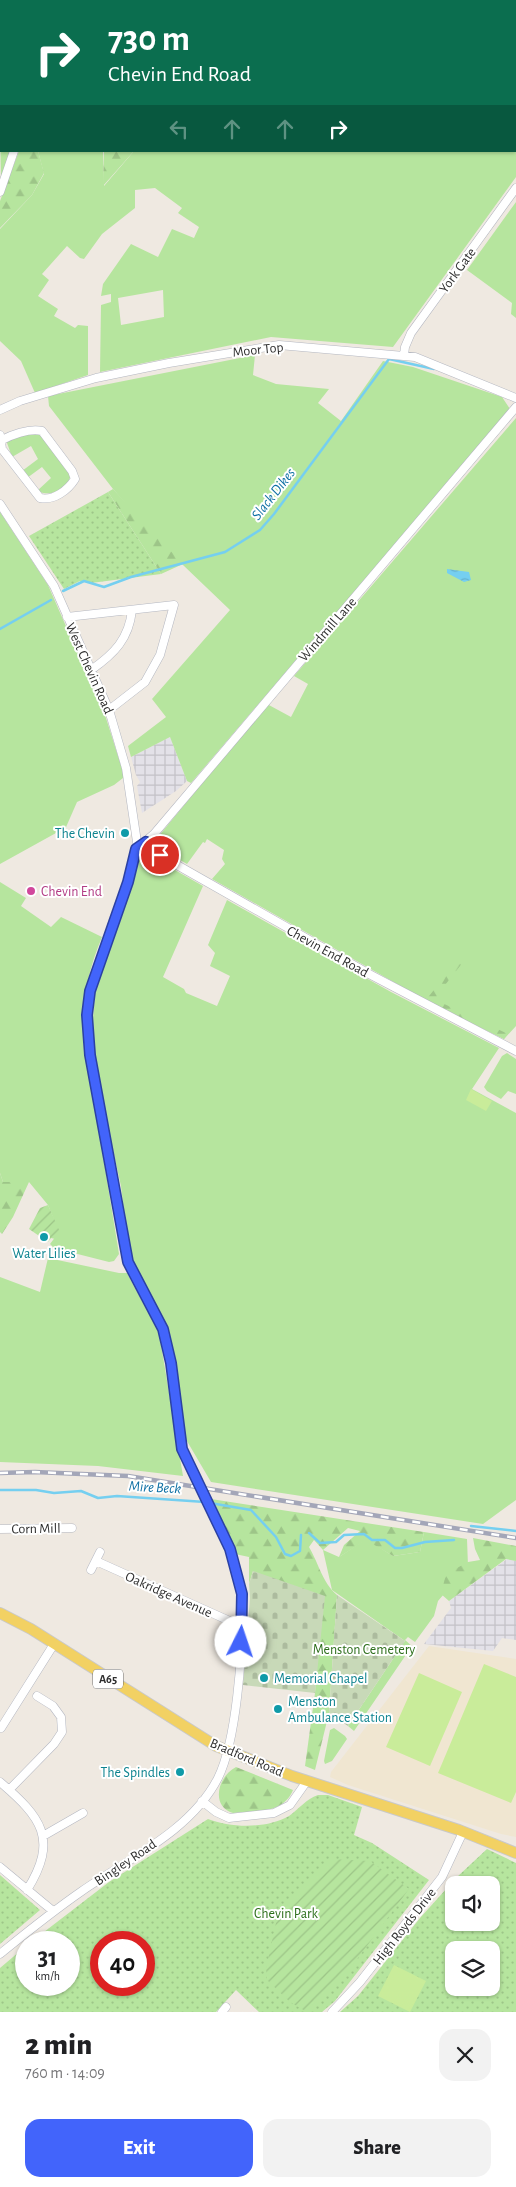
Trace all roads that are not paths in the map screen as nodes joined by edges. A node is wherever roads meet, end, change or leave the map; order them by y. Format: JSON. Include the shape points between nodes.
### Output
{"nodes":[{"id":1,"x":14,"y":152,"type":"edge"},
{"id":2,"x":516,"y":188,"type":"edge"},
{"id":3,"x":0,"y":192,"type":"edge"},
{"id":4,"x":404,"y":354,"type":"junction"},
{"id":5,"x":516,"y":398,"type":"edge"},
{"id":6,"x":516,"y":407,"type":"edge"},
{"id":7,"x":0,"y":410,"type":"edge"},
{"id":8,"x":0,"y":439,"type":"edge"},
{"id":9,"x":0,"y":504,"type":"edge"},
{"id":10,"x":132,"y":610,"type":"junction"},
{"id":11,"x":67,"y":617,"type":"junction"},
{"id":12,"x":91,"y":670,"type":"junction"},
{"id":13,"x":109,"y":710,"type":"junction"},
{"id":14,"x":146,"y":842,"type":"junction"},
{"id":15,"x":136,"y":849,"type":"junction"},
{"id":16,"x":516,"y":1051,"type":"edge"},
{"id":17,"x":193,"y":1473,"type":"joint"},
{"id":18,"x":72,"y":1528,"type":"dead end"},
{"id":19,"x":0,"y":1529,"type":"edge"},
{"id":20,"x":100,"y":1552,"type":"dead end"},
{"id":21,"x":96,"y":1561,"type":"junction"},
{"id":22,"x":91,"y":1570,"type":"dead end"},
{"id":23,"x":0,"y":1612,"type":"edge"},
{"id":24,"x":243,"y":1627,"type":"junction"},
{"id":25,"x":54,"y":1644,"type":"junction"},
{"id":26,"x":37,"y":1696,"type":"dead end"},
{"id":27,"x":1,"y":1728,"type":"edge"},
{"id":28,"x":228,"y":1751,"type":"junction"},
{"id":29,"x":307,"y":1781,"type":"junction"},
{"id":30,"x":0,"y":1782,"type":"edge"},
{"id":31,"x":9,"y":1790,"type":"junction"},
{"id":32,"x":202,"y":1801,"type":"junction"},
{"id":33,"x":83,"y":1813,"type":"dead end"},
{"id":34,"x":464,"y":1832,"type":"junction"},
{"id":35,"x":43,"y":1836,"type":"junction"},
{"id":36,"x":516,"y":1853,"type":"edge"},
{"id":37,"x":0,"y":1867,"type":"edge"},
{"id":38,"x":27,"y":1890,"type":"junction"},
{"id":39,"x":53,"y":1911,"type":"junction"},
{"id":40,"x":0,"y":1954,"type":"edge"},
{"id":41,"x":332,"y":2012,"type":"edge"}],
"edges":[{"from":1,"to":3,"type":"street"},
{"from":2,"to":4,"type":"street","name":"York Gate","via":[[411,333]]},
{"from":4,"to":5,"type":"street","name":"Moor Top"},
{"from":4,"to":7,"type":"street","name":"Moor Top","via":[[290,346],[262,348],[96,378]]},
{"from":6,"to":14,"type":"street","name":"Windmill Lane"},
{"from":8,"to":8,"type":"street","via":[[31,430],[42,431],[72,471],[75,479],[71,486],[56,497],[40,498],[2,449]]},
{"from":9,"to":11,"type":"street","name":"West Chevin Road","via":[[54,586]]},
{"from":10,"to":11,"type":"street"},
{"from":10,"to":12,"type":"street","via":[[130,627],[123,640],[106,660]]},
{"from":10,"to":13,"type":"street","via":[[174,605],[160,655],[145,682]]},
{"from":11,"to":12,"type":"street","name":"West Chevin Road"},
{"from":12,"to":13,"type":"street","name":"West Chevin Road"},
{"from":13,"to":15,"type":"street","name":"West Chevin Road","via":[[128,776],[136,822]]},
{"from":14,"to":15,"type":"street","name":"Windmill Lane"},
{"from":14,"to":16,"type":"street","name":"Chevin End Road","via":[[160,855],[371,975]]},
{"from":15,"to":17,"type":"street","name":"West Chevin Road","via":[[128,882],[90,991],[87,1015],[90,1055],[128,1262],[163,1329],[171,1363],[182,1449]]},
{"from":17,"to":24,"type":"street","name":"Bingley Road","bridge":true,"via":[[230,1549],[242,1594]]},
{"from":18,"to":19,"type":"street","name":"Corn Mill"},
{"from":20,"to":21,"type":"street"},
{"from":21,"to":22,"type":"street"},
{"from":21,"to":24,"type":"street","name":"Oakridge Avenue"},
{"from":23,"to":25,"type":"main road","name":"Bradford Road","number":"A65"},
{"from":24,"to":28,"type":"street","name":"Bingley Road"},
{"from":25,"to":27,"type":"street"},
{"from":25,"to":28,"type":"main road","name":"Bradford Road","number":"A65","via":[[210,1743]]},
{"from":26,"to":31,"type":"street","via":[[53,1706],[61,1718],[62,1732]]},
{"from":28,"to":29,"type":"main road","name":"Bradford Road","number":"A65"},
{"from":28,"to":32,"type":"street","name":"Bingley Road","via":[[218,1778]]},
{"from":29,"to":32,"type":"street","via":[[290,1805],[274,1813],[229,1818]]},
{"from":29,"to":34,"type":"main road","name":"Bradford Road","number":"A65"},
{"from":30,"to":31,"type":"street"},
{"from":31,"to":35,"type":"street","via":[[34,1814]]},
{"from":32,"to":39,"type":"street","name":"Bingley Road","via":[[174,1829]]},
{"from":33,"to":35,"type":"street"},
{"from":34,"to":36,"type":"main road","name":"Bradford Road","number":"A65"},
{"from":34,"to":41,"type":"street","name":"High Royds Drive","via":[[442,1877],[360,1982]]},
{"from":35,"to":38,"type":"street","via":[[42,1864]]},
{"from":37,"to":38,"type":"street"},
{"from":38,"to":39,"type":"street"},
{"from":39,"to":40,"type":"street","name":"Bingley Road"}]}
